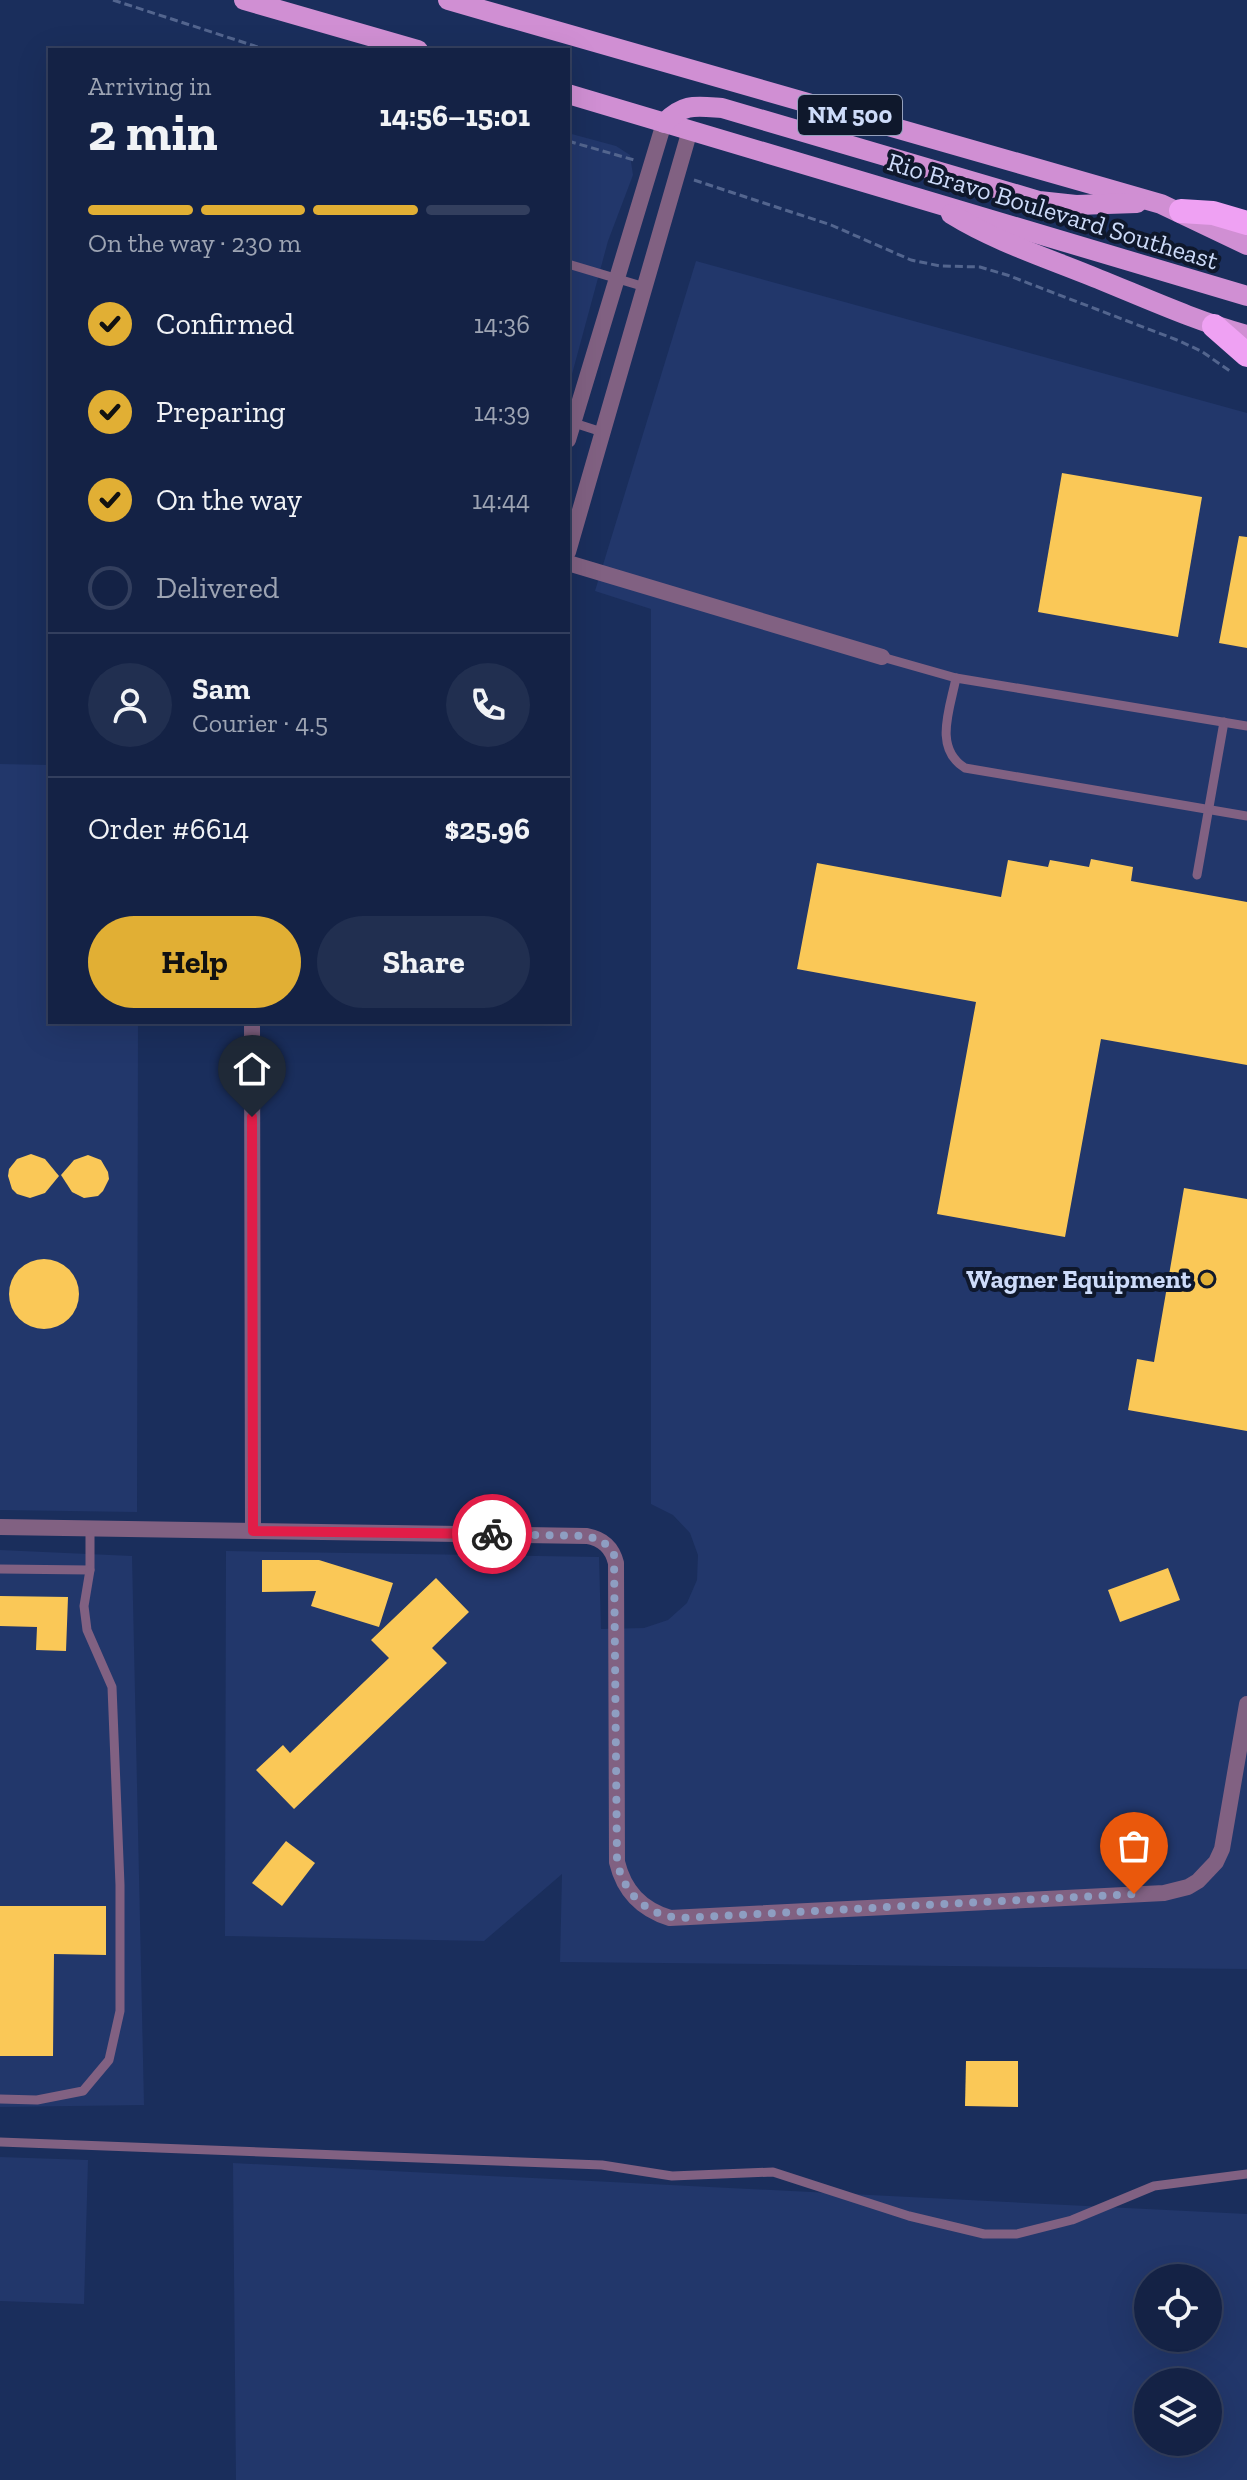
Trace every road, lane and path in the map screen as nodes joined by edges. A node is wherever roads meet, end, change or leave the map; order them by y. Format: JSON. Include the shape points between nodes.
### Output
{"nodes":[{"id":1,"x":113,"y":0,"type":"edge"},
{"id":2,"x":244,"y":0,"type":"edge"},
{"id":3,"x":448,"y":0,"type":"edge"},
{"id":4,"x":261,"y":48,"type":"edge"},
{"id":5,"x":411,"y":48,"type":"edge"},
{"id":6,"x":570,"y":95,"type":"edge"},
{"id":7,"x":664,"y":123,"type":"junction"},
{"id":8,"x":690,"y":130,"type":"junction"},
{"id":9,"x":570,"y":142,"type":"edge"},
{"id":10,"x":629,"y":158,"type":"dead end"},
{"id":11,"x":688,"y":177,"type":"dead end"},
{"id":12,"x":928,"y":199,"type":"junction"},
{"id":13,"x":1171,"y":207,"type":"junction"},
{"id":14,"x":1247,"y":223,"type":"edge"},
{"id":15,"x":1247,"y":245,"type":"edge"},
{"id":16,"x":570,"y":265,"type":"edge"},
{"id":17,"x":617,"y":278,"type":"junction"},
{"id":18,"x":645,"y":287,"type":"junction"},
{"id":19,"x":1247,"y":296,"type":"edge"},
{"id":20,"x":1214,"y":326,"type":"junction"},
{"id":21,"x":1247,"y":335,"type":"edge"},
{"id":22,"x":1241,"y":364,"type":"edge"},
{"id":23,"x":571,"y":422,"type":"edge"},
{"id":24,"x":602,"y":432,"type":"junction"},
{"id":25,"x":570,"y":545,"type":"edge"},
{"id":26,"x":570,"y":564,"type":"edge"},
{"id":27,"x":882,"y":657,"type":"joint"},
{"id":28,"x":956,"y":678,"type":"junction"},
{"id":29,"x":1224,"y":722,"type":"junction"},
{"id":30,"x":1247,"y":726,"type":"edge"},
{"id":31,"x":1209,"y":810,"type":"junction"},
{"id":32,"x":1247,"y":816,"type":"edge"},
{"id":33,"x":1197,"y":875,"type":"dead end"},
{"id":34,"x":252,"y":1024,"type":"edge"},
{"id":35,"x":0,"y":1527,"type":"edge"},
{"id":36,"x":90,"y":1529,"type":"junction"},
{"id":37,"x":253,"y":1531,"type":"junction"},
{"id":38,"x":0,"y":1569,"type":"edge"},
{"id":39,"x":90,"y":1570,"type":"junction"},
{"id":40,"x":1247,"y":1704,"type":"edge"},
{"id":41,"x":0,"y":2099,"type":"edge"},
{"id":42,"x":0,"y":2142,"type":"edge"},
{"id":43,"x":1247,"y":2174,"type":"edge"}],
"edges":[{"from":1,"to":4,"type":"path"},
{"from":2,"to":5,"type":"main road"},
{"from":3,"to":13,"type":"main road","name":"Rio Bravo Boulevard Southeast","number":"NM 500"},
{"from":6,"to":7,"type":"main road","name":"Rio Bravo Boulevard Southeast","number":"NM 500"},
{"from":7,"to":8,"type":"main road","name":"Rio Bravo Boulevard Southeast","number":"NM 500"},
{"from":7,"to":13,"type":"main road","via":[[677,110],[722,108],[1039,201]]},
{"from":7,"to":17,"type":"street"},
{"from":8,"to":12,"type":"main road","name":"Rio Bravo Boulevard Southeast","number":"NM 500"},
{"from":8,"to":18,"type":"street"},
{"from":9,"to":10,"type":"path"},
{"from":11,"to":22,"type":"path","via":[[831,225],[911,260],[1007,275]]},
{"from":12,"to":19,"type":"main road","name":"Rio Bravo Boulevard Southeast","number":"NM 500"},
{"from":12,"to":20,"type":"main road","via":[[974,229]]},
{"from":13,"to":14,"type":"highway"},
{"from":13,"to":15,"type":"main road","name":"Rio Bravo Boulevard Southeast","number":"NM 500"},
{"from":16,"to":17,"type":"lane"},
{"from":17,"to":18,"type":"lane"},
{"from":17,"to":23,"type":"street"},
{"from":18,"to":24,"type":"street"},
{"from":20,"to":21,"type":"main road"},
{"from":20,"to":22,"type":"highway"},
{"from":23,"to":24,"type":"lane"},
{"from":24,"to":25,"type":"street"},
{"from":26,"to":27,"type":"street"},
{"from":27,"to":28,"type":"lane"},
{"from":28,"to":29,"type":"lane"},
{"from":28,"to":31,"type":"lane","via":[[945,737],[952,757],[965,768]]},
{"from":29,"to":30,"type":"lane"},
{"from":29,"to":31,"type":"lane"},
{"from":31,"to":32,"type":"lane"},
{"from":31,"to":33,"type":"lane"},
{"from":34,"to":37,"type":"street"},
{"from":35,"to":36,"type":"street"},
{"from":36,"to":37,"type":"street"},
{"from":36,"to":39,"type":"lane"},
{"from":37,"to":40,"type":"street","via":[[587,1536],[609,1547],[616,1563],[617,1862],[632,1896],[670,1918],[1164,1893],[1188,1887],[1208,1872],[1222,1849]]},
{"from":38,"to":39,"type":"lane"},
{"from":39,"to":41,"type":"lane","via":[[84,1606],[87,1630],[112,1687],[120,2011],[109,2060],[83,2091],[37,2100]]},
{"from":42,"to":43,"type":"lane","via":[[602,2165],[672,2176],[773,2172],[984,2234],[1017,2234],[1072,2220],[1154,2186]]}]}
